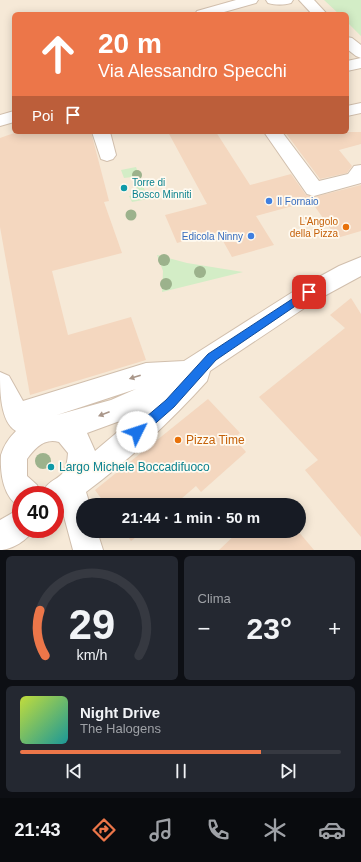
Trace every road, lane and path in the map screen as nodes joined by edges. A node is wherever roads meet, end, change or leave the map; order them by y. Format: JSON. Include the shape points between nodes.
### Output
{"nodes":[{"id":1,"x":251,"y":0,"type":"edge"},
{"id":2,"x":273,"y":0,"type":"edge"},
{"id":3,"x":286,"y":0,"type":"edge"},
{"id":4,"x":306,"y":0,"type":"edge"},
{"id":5,"x":209,"y":12,"type":"edge"},
{"id":6,"x":318,"y":12,"type":"edge"},
{"id":7,"x":349,"y":42,"type":"edge"},
{"id":8,"x":361,"y":53,"type":"edge"},
{"id":9,"x":361,"y":63,"type":"edge"},
{"id":10,"x":349,"y":66,"type":"edge"},
{"id":11,"x":361,"y":108,"type":"edge"},
{"id":12,"x":349,"y":111,"type":"edge"},
{"id":13,"x":12,"y":117,"type":"edge"},
{"id":14,"x":0,"y":120,"type":"edge"},
{"id":15,"x":102,"y":134,"type":"edge"},
{"id":16,"x":274,"y":134,"type":"edge"},
{"id":17,"x":107,"y":155,"type":"dead end"},
{"id":18,"x":361,"y":171,"type":"edge"},
{"id":19,"x":359,"y":272,"type":"edge"},
{"id":20,"x":212,"y":357,"type":"junction"},
{"id":21,"x":187,"y":372,"type":"junction"},
{"id":22,"x":0,"y":384,"type":"edge"},
{"id":23,"x":17,"y":416,"type":"junction"},
{"id":24,"x":52,"y":428,"type":"junction"},
{"id":25,"x":10,"y":475,"type":"edge"},
{"id":26,"x":64,"y":490,"type":"edge"},
{"id":27,"x":64,"y":490,"type":"edge"},
{"id":28,"x":64,"y":496,"type":"edge"},
{"id":29,"x":12,"y":529,"type":"edge"},
{"id":30,"x":0,"y":538,"type":"edge"},
{"id":31,"x":88,"y":550,"type":"edge"}],
"edges":[{"from":1,"to":5,"type":"street"},
{"from":2,"to":3,"type":"street"},
{"from":4,"to":6,"type":"street"},
{"from":7,"to":8,"type":"street"},
{"from":9,"to":10,"type":"street"},
{"from":11,"to":12,"type":"street"},
{"from":13,"to":14,"type":"street"},
{"from":15,"to":17,"type":"street"},
{"from":16,"to":18,"type":"street","via":[[314,189],[354,178]]},
{"from":19,"to":20,"type":"street","via":[[309,292]]},
{"from":20,"to":21,"type":"street"},
{"from":20,"to":26,"type":"street","via":[[170,404]]},
{"from":21,"to":23,"type":"street","one_way":true,"via":[[146,374]]},
{"from":21,"to":24,"type":"street","one_way":true,"via":[[139,401],[88,421]]},
{"from":22,"to":23,"type":"street"},
{"from":23,"to":24,"type":"street","via":[[21,420]]},
{"from":24,"to":25,"type":"street","via":[[28,436],[22,442]]},
{"from":24,"to":27,"type":"street","via":[[74,436],[82,449],[82,467]]},
{"from":28,"to":31,"type":"street"},
{"from":29,"to":30,"type":"street"}]}
